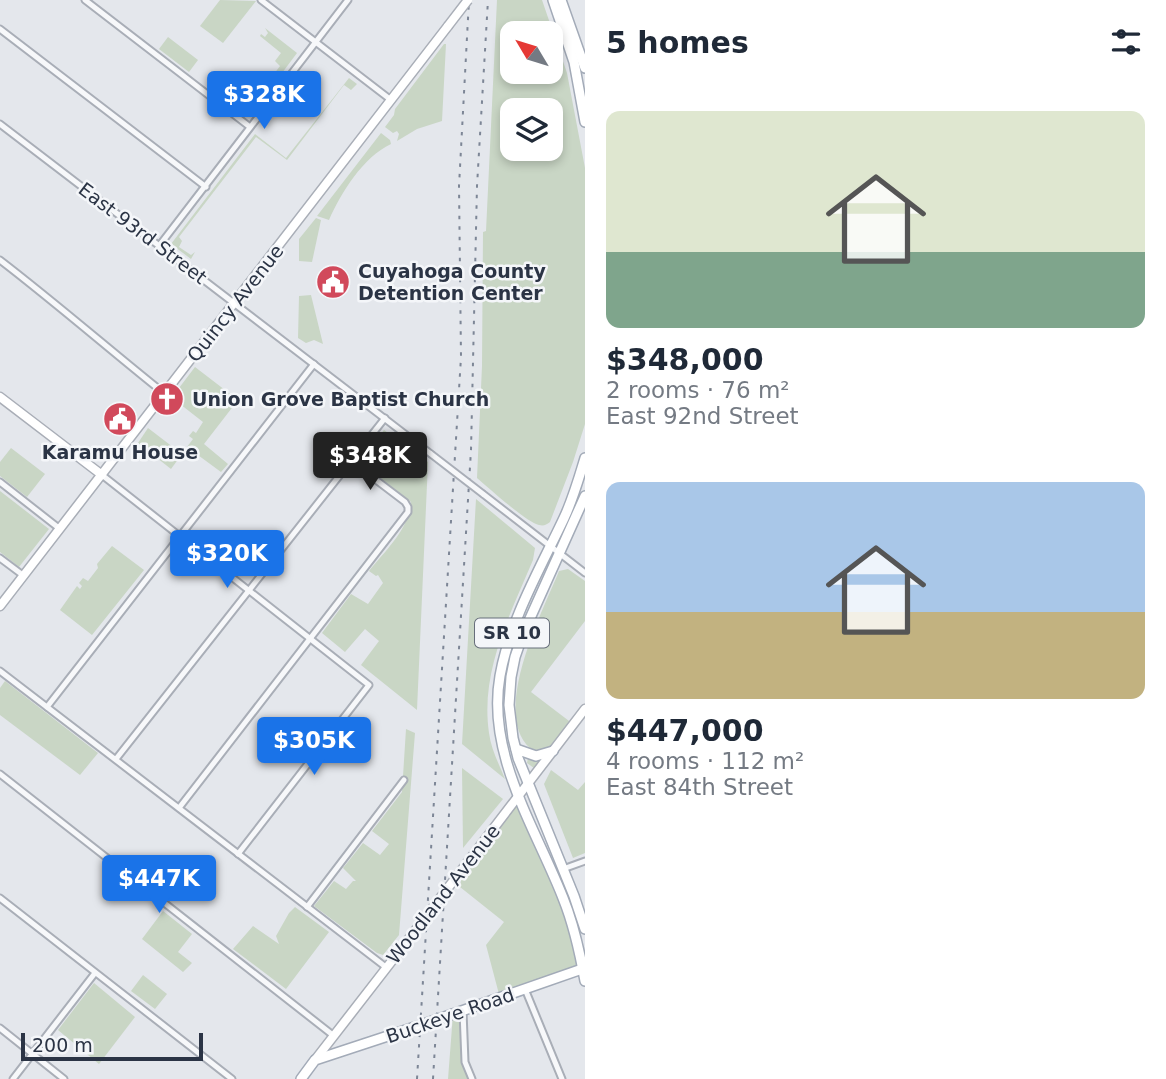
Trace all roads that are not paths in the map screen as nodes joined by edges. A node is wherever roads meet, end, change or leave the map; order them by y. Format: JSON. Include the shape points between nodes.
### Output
{"nodes":[{"id":1,"x":85,"y":0,"type":"edge"},
{"id":2,"x":261,"y":0,"type":"edge"},
{"id":3,"x":348,"y":0,"type":"edge"},
{"id":4,"x":468,"y":0,"type":"edge"},
{"id":5,"x":553,"y":0,"type":"edge"},
{"id":6,"x":561,"y":0,"type":"edge"},
{"id":7,"x":0,"y":29,"type":"edge"},
{"id":8,"x":316,"y":42,"type":"junction"},
{"id":9,"x":585,"y":68,"type":"edge"},
{"id":10,"x":391,"y":100,"type":"junction"},
{"id":11,"x":585,"y":122,"type":"edge"},
{"id":12,"x":0,"y":124,"type":"edge"},
{"id":13,"x":250,"y":127,"type":"junction"},
{"id":14,"x":206,"y":187,"type":"junction"},
{"id":15,"x":159,"y":246,"type":"junction"},
{"id":16,"x":0,"y":260,"type":"edge"},
{"id":17,"x":235,"y":303,"type":"junction"},
{"id":18,"x":313,"y":364,"type":"junction"},
{"id":19,"x":165,"y":394,"type":"junction"},
{"id":20,"x":0,"y":397,"type":"edge"},
{"id":21,"x":385,"y":418,"type":"junction"},
{"id":22,"x":585,"y":458,"type":"edge"},
{"id":23,"x":352,"y":461,"type":"junction"},
{"id":24,"x":102,"y":475,"type":"junction"},
{"id":25,"x":0,"y":482,"type":"edge"},
{"id":26,"x":585,"y":496,"type":"edge"},
{"id":27,"x":60,"y":529,"type":"junction"},
{"id":28,"x":180,"y":536,"type":"junction"},
{"id":29,"x":550,"y":545,"type":"junction"},
{"id":30,"x":559,"y":552,"type":"junction"},
{"id":31,"x":0,"y":558,"type":"edge"},
{"id":32,"x":585,"y":573,"type":"edge"},
{"id":33,"x":23,"y":576,"type":"junction"},
{"id":34,"x":250,"y":591,"type":"junction"},
{"id":35,"x":0,"y":606,"type":"edge"},
{"id":36,"x":310,"y":638,"type":"junction"},
{"id":37,"x":0,"y":671,"type":"edge"},
{"id":38,"x":47,"y":706,"type":"junction"},
{"id":39,"x":585,"y":709,"type":"edge"},
{"id":40,"x":516,"y":749,"type":"junction"},
{"id":41,"x":553,"y":751,"type":"junction"},
{"id":42,"x":116,"y":759,"type":"junction"},
{"id":43,"x":0,"y":774,"type":"edge"},
{"id":44,"x":404,"y":780,"type":"dead end"},
{"id":45,"x":528,"y":784,"type":"junction"},
{"id":46,"x":519,"y":796,"type":"junction"},
{"id":47,"x":179,"y":808,"type":"junction"},
{"id":48,"x":238,"y":854,"type":"junction"},
{"id":49,"x":585,"y":861,"type":"edge"},
{"id":50,"x":563,"y":869,"type":"junction"},
{"id":51,"x":0,"y":898,"type":"edge"},
{"id":52,"x":307,"y":907,"type":"junction"},
{"id":53,"x":585,"y":929,"type":"edge"},
{"id":54,"x":387,"y":968,"type":"junction"},
{"id":55,"x":584,"y":969,"type":"edge"},
{"id":56,"x":95,"y":973,"type":"junction"},
{"id":57,"x":585,"y":981,"type":"edge"},
{"id":58,"x":525,"y":989,"type":"junction"},
{"id":59,"x":458,"y":1012,"type":"junction"},
{"id":60,"x":0,"y":1028,"type":"edge"},
{"id":61,"x":334,"y":1036,"type":"junction"},
{"id":62,"x":33,"y":1054,"type":"junction"},
{"id":63,"x":316,"y":1060,"type":"junction"},
{"id":64,"x":13,"y":1079,"type":"edge"},
{"id":65,"x":64,"y":1079,"type":"edge"},
{"id":66,"x":232,"y":1079,"type":"edge"},
{"id":67,"x":301,"y":1079,"type":"edge"},
{"id":68,"x":471,"y":1079,"type":"edge"},
{"id":69,"x":562,"y":1079,"type":"edge"}],
"edges":[{"from":1,"to":13,"type":"street"},
{"from":2,"to":8,"type":"street"},
{"from":3,"to":8,"type":"street"},
{"from":4,"to":10,"type":"street","name":"Quincy Avenue","bridge":true},
{"from":5,"to":11,"type":"main road","via":[[574,62]]},
{"from":6,"to":9,"type":"main road"},
{"from":7,"to":14,"type":"street"},
{"from":8,"to":10,"type":"street"},
{"from":8,"to":13,"type":"street"},
{"from":10,"to":17,"type":"street","name":"Quincy Avenue"},
{"from":12,"to":15,"type":"street","name":"East 93rd Street"},
{"from":13,"to":14,"type":"street"},
{"from":14,"to":15,"type":"street"},
{"from":15,"to":17,"type":"street","name":"East 93rd Street"},
{"from":16,"to":19,"type":"street"},
{"from":17,"to":18,"type":"street","name":"East 93rd Street"},
{"from":17,"to":19,"type":"street","name":"Quincy Avenue"},
{"from":18,"to":21,"type":"street","name":"East 93rd Street"},
{"from":18,"to":28,"type":"street"},
{"from":19,"to":24,"type":"street","name":"Quincy Avenue"},
{"from":20,"to":24,"type":"street"},
{"from":21,"to":23,"type":"street"},
{"from":21,"to":29,"type":"street","name":"East 93rd Street","bridge":true},
{"from":22,"to":29,"type":"main road","number":"SR 10"},
{"from":23,"to":34,"type":"street"},
{"from":23,"to":36,"type":"street","via":[[408,507],[408,512]]},
{"from":24,"to":27,"type":"street","name":"Quincy Avenue"},
{"from":24,"to":28,"type":"street"},
{"from":25,"to":27,"type":"street"},
{"from":26,"to":30,"type":"main road","number":"SR 10"},
{"from":27,"to":33,"type":"street","name":"Quincy Avenue"},
{"from":28,"to":34,"type":"street"},
{"from":28,"to":38,"type":"street"},
{"from":29,"to":30,"type":"street","name":"East 93rd Street"},
{"from":29,"to":46,"type":"main road","number":"SR 10","via":[[513,628],[499,685],[499,727]]},
{"from":30,"to":32,"type":"street","name":"East 93rd Street"},
{"from":30,"to":40,"type":"main road","number":"SR 10","via":[[513,665],[509,705]]},
{"from":31,"to":33,"type":"street"},
{"from":33,"to":35,"type":"street","name":"Quincy Avenue"},
{"from":34,"to":36,"type":"street"},
{"from":34,"to":42,"type":"street"},
{"from":36,"to":47,"type":"street"},
{"from":36,"to":48,"type":"street","via":[[369,685]]},
{"from":37,"to":38,"type":"street"},
{"from":38,"to":42,"type":"street"},
{"from":39,"to":41,"type":"street","name":"Woodland Avenue"},
{"from":40,"to":41,"type":"main road","via":[[536,757]]},
{"from":40,"to":45,"type":"main road","number":"SR 10"},
{"from":41,"to":45,"type":"street","name":"Woodland Avenue"},
{"from":42,"to":47,"type":"street"},
{"from":43,"to":61,"type":"street"},
{"from":44,"to":52,"type":"street"},
{"from":45,"to":46,"type":"street","name":"Woodland Avenue"},
{"from":45,"to":50,"type":"main road","number":"SR 10"},
{"from":46,"to":54,"type":"street","name":"Woodland Avenue","bridge":true},
{"from":46,"to":55,"type":"main road","number":"SR 10","via":[[570,916]]},
{"from":47,"to":48,"type":"street"},
{"from":48,"to":52,"type":"street"},
{"from":49,"to":50,"type":"street"},
{"from":50,"to":53,"type":"main road","number":"SR 10"},
{"from":51,"to":56,"type":"street"},
{"from":52,"to":54,"type":"street"},
{"from":54,"to":61,"type":"street","name":"Woodland Avenue"},
{"from":55,"to":57,"type":"main road","number":"SR 10"},
{"from":55,"to":58,"type":"main road","name":"Buckeye Road"},
{"from":56,"to":62,"type":"street"},
{"from":56,"to":66,"type":"street"},
{"from":58,"to":59,"type":"main road","name":"Buckeye Road"},
{"from":58,"to":69,"type":"street"},
{"from":59,"to":63,"type":"main road","name":"Buckeye Road","bridge":true},
{"from":59,"to":68,"type":"street"},
{"from":60,"to":62,"type":"street"},
{"from":61,"to":63,"type":"street","name":"Woodland Avenue"},
{"from":62,"to":64,"type":"street"},
{"from":62,"to":65,"type":"street"},
{"from":63,"to":67,"type":"main road","name":"Woodland Avenue"}]}
